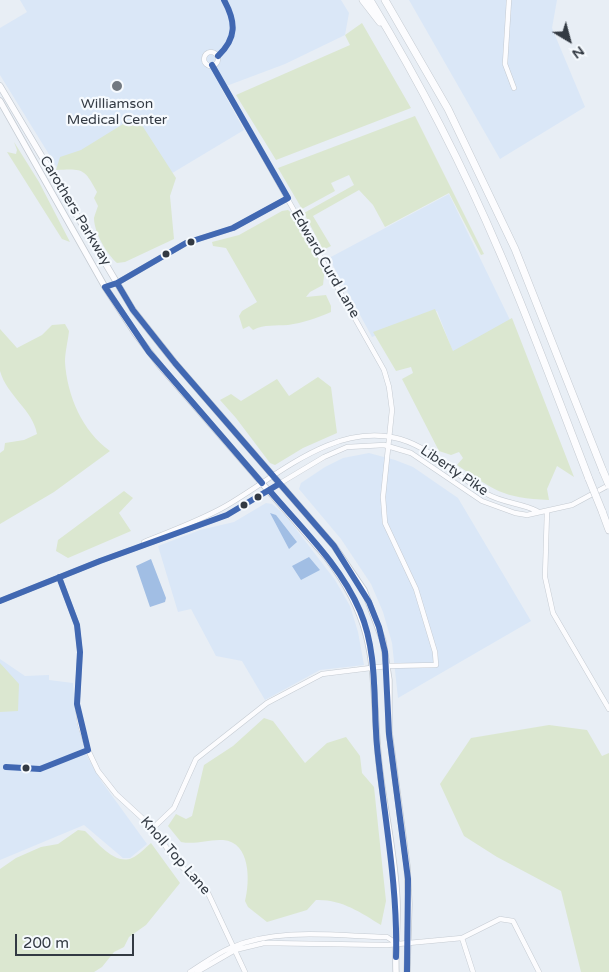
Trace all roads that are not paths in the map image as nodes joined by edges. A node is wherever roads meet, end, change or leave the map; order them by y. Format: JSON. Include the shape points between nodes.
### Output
{"nodes":[{"id":1,"x":363,"y":0,"type":"edge"},
{"id":2,"x":370,"y":0,"type":"edge"},
{"id":3,"x":509,"y":0,"type":"edge"},
{"id":4,"x":387,"y":2,"type":"edge"},
{"id":5,"x":387,"y":29,"type":"junction"},
{"id":6,"x":212,"y":65,"type":"dead end"},
{"id":7,"x":0,"y":86,"type":"edge"},
{"id":8,"x":514,"y":88,"type":"dead end"},
{"id":9,"x":0,"y":102,"type":"edge"},
{"id":10,"x":288,"y":198,"type":"junction"},
{"id":11,"x":117,"y":282,"type":"junction"},
{"id":12,"x":107,"y":289,"type":"junction"},
{"id":13,"x":389,"y":437,"type":"junction"},
{"id":14,"x":387,"y":446,"type":"junction"},
{"id":15,"x":450,"y":468,"type":"junction"},
{"id":16,"x":445,"y":475,"type":"junction"},
{"id":17,"x":274,"y":476,"type":"junction"},
{"id":18,"x":262,"y":483,"type":"junction"},
{"id":19,"x":280,"y":484,"type":"junction"},
{"id":20,"x":609,"y":485,"type":"edge"},
{"id":21,"x":269,"y":490,"type":"junction"},
{"id":22,"x":547,"y":511,"type":"junction"},
{"id":23,"x":537,"y":512,"type":"junction"},
{"id":24,"x":609,"y":530,"type":"edge"},
{"id":25,"x":100,"y":561,"type":"junction"},
{"id":26,"x":59,"y":577,"type":"junction"},
{"id":27,"x":0,"y":601,"type":"edge"},
{"id":28,"x":387,"y":666,"type":"junction"},
{"id":29,"x":374,"y":669,"type":"junction"},
{"id":30,"x":609,"y":709,"type":"edge"},
{"id":31,"x":153,"y":828,"type":"junction"},
{"id":32,"x":304,"y":936,"type":"junction"},
{"id":33,"x":462,"y":938,"type":"junction"},
{"id":34,"x":304,"y":942,"type":"junction"},
{"id":35,"x":396,"y":943,"type":"junction"},
{"id":36,"x":408,"y":943,"type":"junction"},
{"id":37,"x":234,"y":948,"type":"junction"},
{"id":38,"x":190,"y":972,"type":"edge"},
{"id":39,"x":197,"y":972,"type":"edge"},
{"id":40,"x":245,"y":972,"type":"edge"},
{"id":41,"x":396,"y":972,"type":"edge"},
{"id":42,"x":407,"y":972,"type":"edge"},
{"id":43,"x":473,"y":972,"type":"edge"},
{"id":44,"x":539,"y":972,"type":"edge"}],
"edges":[{"from":1,"to":5,"type":"highway"},
{"from":2,"to":5,"type":"highway"},
{"from":3,"to":8,"type":"street","via":[[505,64]]},
{"from":4,"to":20,"type":"highway","bridge":true,"via":[[448,109],[515,249]]},
{"from":5,"to":24,"type":"highway","bridge":true,"via":[[453,150],[501,254]]},
{"from":6,"to":10,"type":"street","name":"Edward Curd Lane"},
{"from":7,"to":11,"type":"main road","name":"Carothers Parkway"},
{"from":9,"to":12,"type":"main road","name":"Carothers Parkway"},
{"from":10,"to":11,"type":"street","via":[[233,228],[186,244]]},
{"from":10,"to":13,"type":"street","name":"Edward Curd Lane","via":[[384,370],[391,403]]},
{"from":11,"to":12,"type":"street"},
{"from":11,"to":17,"type":"main road","name":"Carothers Parkway","via":[[175,363]]},
{"from":12,"to":18,"type":"main road","name":"Carothers Parkway","via":[[149,352]]},
{"from":13,"to":14,"type":"street","name":"Edward Curd Lane"},
{"from":13,"to":15,"type":"street","name":"Liberty Pike","via":[[423,449]]},
{"from":13,"to":17,"type":"street","name":"Liberty Pike","via":[[337,441]]},
{"from":14,"to":16,"type":"street","name":"Liberty Pike","via":[[411,453]]},
{"from":14,"to":19,"type":"street","name":"Liberty Pike","via":[[358,446],[334,452]]},
{"from":14,"to":28,"type":"street","name":"Edward Curd Lane","via":[[383,497],[385,523],[416,589],[436,665]]},
{"from":15,"to":16,"type":"street"},
{"from":15,"to":23,"type":"street","name":"Liberty Pike","via":[[489,495]]},
{"from":16,"to":23,"type":"street","name":"Liberty Pike","via":[[495,508],[527,515]]},
{"from":17,"to":18,"type":"street","name":"Liberty Pike"},
{"from":17,"to":19,"type":"main road","name":"Carothers Parkway"},
{"from":18,"to":21,"type":"main road","name":"Carothers Parkway"},
{"from":18,"to":25,"type":"street","name":"Liberty Pike","via":[[212,514]]},
{"from":19,"to":21,"type":"street","name":"Liberty Pike"},
{"from":19,"to":28,"type":"main road","name":"Carothers Parkway","via":[[356,576],[375,615]]},
{"from":20,"to":22,"type":"street","name":"Liberty Pike","via":[[579,502]]},
{"from":21,"to":25,"type":"street","name":"Liberty Pike","via":[[227,515]]},
{"from":21,"to":29,"type":"main road","name":"Carothers Parkway","via":[[327,558],[352,594],[366,628]]},
{"from":22,"to":23,"type":"street","name":"Liberty Pike"},
{"from":22,"to":30,"type":"street","via":[[545,577],[552,613]]},
{"from":25,"to":26,"type":"street","name":"Liberty Pike"},
{"from":26,"to":27,"type":"street","name":"Liberty Pike"},
{"from":26,"to":31,"type":"street","name":"Knoll Top Lane","via":[[77,625],[80,652],[77,704],[88,750],[116,794]]},
{"from":28,"to":29,"type":"street"},
{"from":28,"to":36,"type":"main road","name":"Carothers Parkway","via":[[389,732],[407,866]]},
{"from":29,"to":31,"type":"street","via":[[322,674],[262,706],[196,759],[174,808]]},
{"from":29,"to":35,"type":"main road","name":"Carothers Parkway","via":[[378,754],[397,900]]},
{"from":31,"to":37,"type":"street","name":"Knoll Top Lane","via":[[176,860],[208,893]]},
{"from":32,"to":34,"type":"street"},
{"from":32,"to":35,"type":"street","via":[[387,937]]},
{"from":32,"to":37,"type":"street","via":[[262,939]]},
{"from":33,"to":36,"type":"street"},
{"from":33,"to":43,"type":"street"},
{"from":33,"to":44,"type":"street","via":[[500,919],[513,921]]},
{"from":34,"to":35,"type":"street"},
{"from":34,"to":37,"type":"street"},
{"from":35,"to":36,"type":"street"},
{"from":35,"to":41,"type":"main road","name":"Carothers Parkway"},
{"from":36,"to":42,"type":"main road","name":"Carothers Parkway"},
{"from":37,"to":38,"type":"street"},
{"from":37,"to":39,"type":"street"},
{"from":37,"to":40,"type":"street","name":"Knoll Top Lane"}]}
